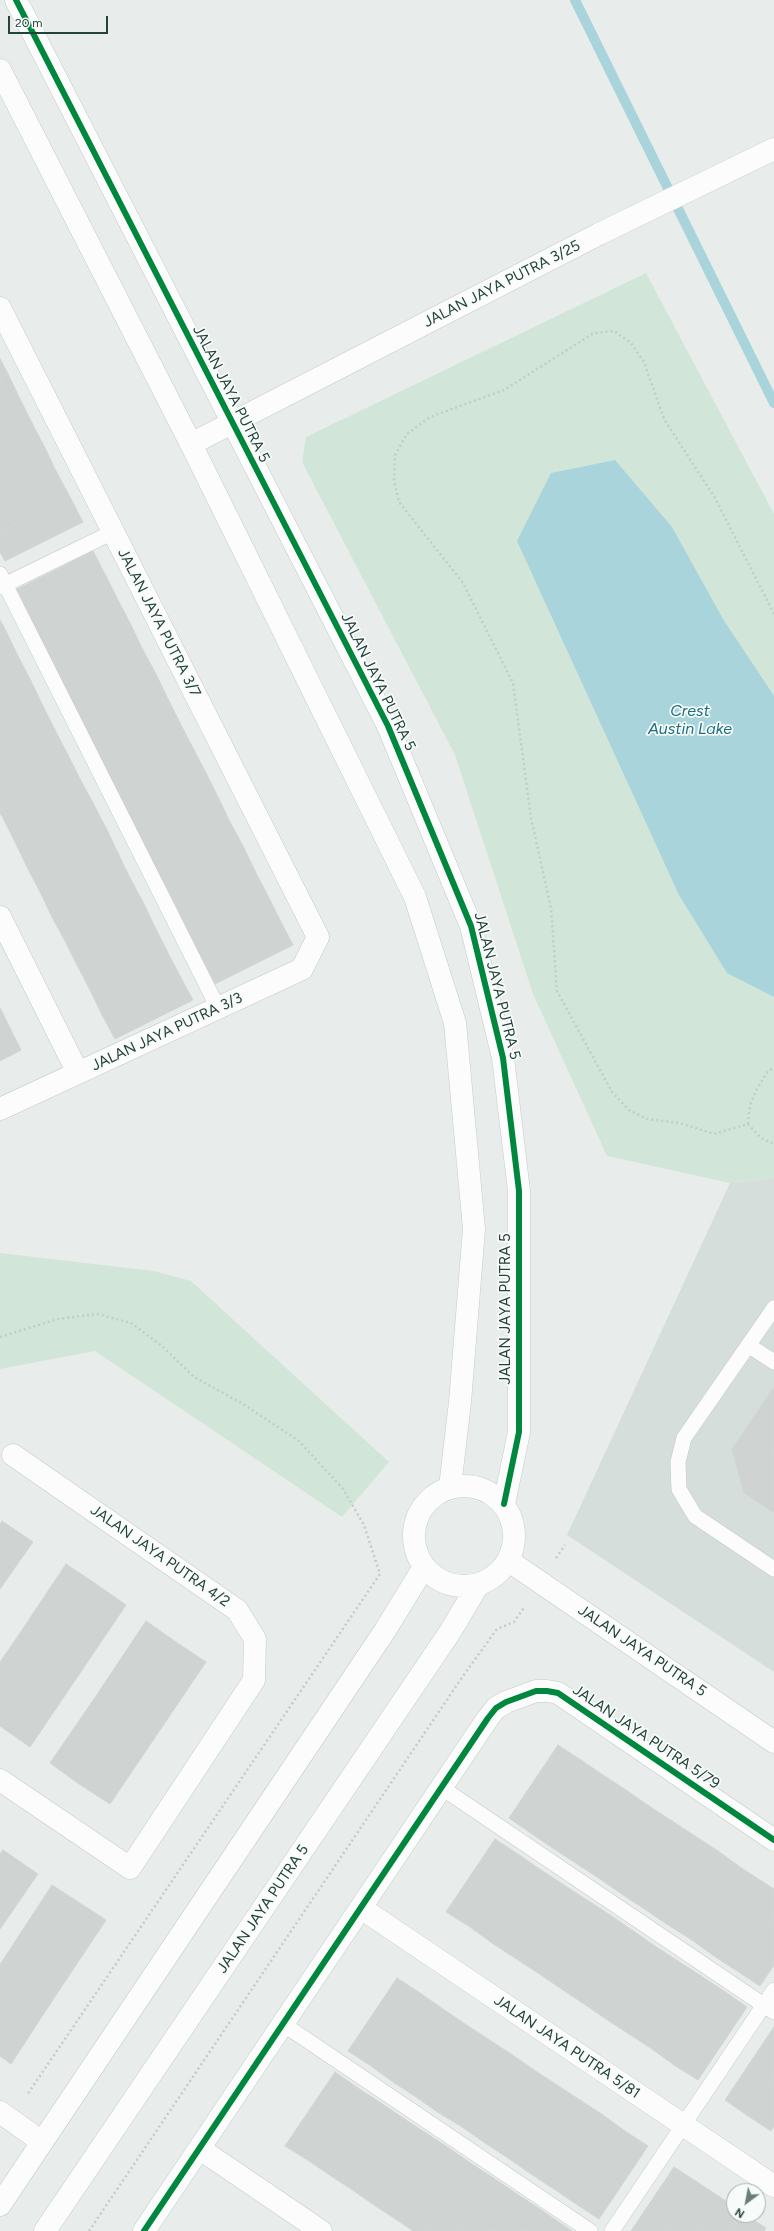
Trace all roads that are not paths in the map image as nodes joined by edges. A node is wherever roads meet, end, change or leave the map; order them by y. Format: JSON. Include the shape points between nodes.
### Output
{"nodes":[{"id":1,"x":16,"y":0,"type":"edge"},
{"id":2,"x":0,"y":70,"type":"edge"},
{"id":3,"x":767,"y":152,"type":"edge"},
{"id":4,"x":0,"y":308,"type":"edge"},
{"id":5,"x":232,"y":424,"type":"junction"},
{"id":6,"x":191,"y":444,"type":"junction"},
{"id":7,"x":113,"y":532,"type":"junction"},
{"id":8,"x":2,"y":582,"type":"edge"},
{"id":9,"x":0,"y":917,"type":"edge"},
{"id":10,"x":318,"y":937,"type":"joint"},
{"id":11,"x":218,"y":1008,"type":"junction"},
{"id":12,"x":78,"y":1073,"type":"junction"},
{"id":13,"x":0,"y":1109,"type":"edge"},
{"id":14,"x":774,"y":1308,"type":"edge"},
{"id":15,"x":748,"y":1345,"type":"junction"},
{"id":16,"x":774,"y":1362,"type":"edge"},
{"id":17,"x":13,"y":1455,"type":"dead end"},
{"id":18,"x":450,"y":1486,"type":"junction"},
{"id":19,"x":504,"y":1504,"type":"junction"},
{"id":20,"x":509,"y":1561,"type":"junction"},
{"id":21,"x":424,"y":1567,"type":"junction"},
{"id":22,"x":774,"y":1569,"type":"edge"},
{"id":23,"x":478,"y":1584,"type":"junction"},
{"id":24,"x":774,"y":1742,"type":"edge"},
{"id":25,"x":0,"y":1780,"type":"edge"},
{"id":26,"x":442,"y":1788,"type":"junction"},
{"id":27,"x":774,"y":1840,"type":"edge"},
{"id":28,"x":361,"y":1908,"type":"junction"},
{"id":29,"x":774,"y":1990,"type":"edge"},
{"id":30,"x":769,"y":2009,"type":"edge"},
{"id":31,"x":283,"y":2024,"type":"junction"},
{"id":32,"x":5,"y":2116,"type":"edge"},
{"id":33,"x":683,"y":2125,"type":"junction"},
{"id":34,"x":42,"y":2142,"type":"junction"},
{"id":35,"x":200,"y":2149,"type":"junction"},
{"id":36,"x":774,"y":2186,"type":"edge"},
{"id":37,"x":0,"y":2205,"type":"edge"},
{"id":38,"x":45,"y":2231,"type":"edge"},
{"id":39,"x":144,"y":2231,"type":"edge"},
{"id":40,"x":321,"y":2231,"type":"edge"},
{"id":41,"x":590,"y":2231,"type":"edge"},
{"id":42,"x":612,"y":2231,"type":"edge"}],
"edges":[{"from":1,"to":5,"type":"street","name":"JALAN JAYA PUTRA 5"},
{"from":2,"to":6,"type":"street"},
{"from":3,"to":5,"type":"street","name":"JALAN JAYA PUTRA 3/25","via":[[599,234]]},
{"from":4,"to":7,"type":"street","name":"JALAN JAYA PUTRA 3/7"},
{"from":5,"to":6,"type":"street","name":"JALAN JAYA PUTRA 3/25"},
{"from":5,"to":19,"type":"street","name":"JALAN JAYA PUTRA 5","via":[[388,726],[471,926],[503,1058],[519,1191],[519,1432]]},
{"from":6,"to":18,"type":"street","via":[[415,897],[456,1023],[474,1229],[460,1402]]},
{"from":7,"to":8,"type":"lane"},
{"from":7,"to":10,"type":"street","name":"JALAN JAYA PUTRA 3/7"},
{"from":8,"to":11,"type":"lane"},
{"from":9,"to":12,"type":"street"},
{"from":10,"to":11,"type":"street","name":"JALAN JAYA PUTRA 3/3","via":[[302,969]]},
{"from":11,"to":12,"type":"street","name":"JALAN JAYA PUTRA 3/3"},
{"from":12,"to":13,"type":"street","name":"JALAN JAYA PUTRA 3/3"},
{"from":14,"to":15,"type":"lane"},
{"from":15,"to":16,"type":"lane"},
{"from":15,"to":22,"type":"lane","via":[[684,1438],[678,1462],[679,1489],[695,1516]]},
{"from":17,"to":25,"type":"street","name":"JALAN JAYA PUTRA 4/2","via":[[237,1610],[255,1639],[254,1680],[130,1868]]},
{"from":18,"to":19,"type":"street","via":[[470,1485],[488,1491]]},
{"from":18,"to":21,"type":"street","via":[[432,1496],[420,1511],[413,1530],[415,1549]]},
{"from":19,"to":20,"type":"street","via":[[513,1521],[515,1542]]},
{"from":20,"to":23,"type":"street","via":[[496,1576]]},
{"from":20,"to":24,"type":"street","name":"JALAN JAYA PUTRA 5"},
{"from":21,"to":23,"type":"street","via":[[439,1580],[459,1586]]},
{"from":21,"to":34,"type":"street","via":[[380,1639]]},
{"from":23,"to":38,"type":"street","name":"JALAN JAYA PUTRA 5","via":[[450,1632]]},
{"from":26,"to":27,"type":"street","name":"JALAN JAYA PUTRA 5/79","via":[[496,1708],[536,1691],[546,1691],[558,1693]]},
{"from":26,"to":28,"type":"street","name":"JALAN JAYA PUTRA 5/79"},
{"from":26,"to":30,"type":"lane"},
{"from":28,"to":31,"type":"street","name":"JALAN JAYA PUTRA 5/79"},
{"from":28,"to":33,"type":"street","name":"JALAN JAYA PUTRA 5/81"},
{"from":29,"to":30,"type":"lane"},
{"from":30,"to":33,"type":"lane"},
{"from":31,"to":35,"type":"street","name":"JALAN JAYA PUTRA 5/79"},
{"from":31,"to":41,"type":"lane"},
{"from":32,"to":34,"type":"street"},
{"from":33,"to":36,"type":"street","name":"JALAN JAYA PUTRA 5/81"},
{"from":33,"to":42,"type":"lane"},
{"from":34,"to":37,"type":"street"},
{"from":35,"to":39,"type":"street","name":"JALAN JAYA PUTRA 5/79"},
{"from":35,"to":40,"type":"street"}]}
